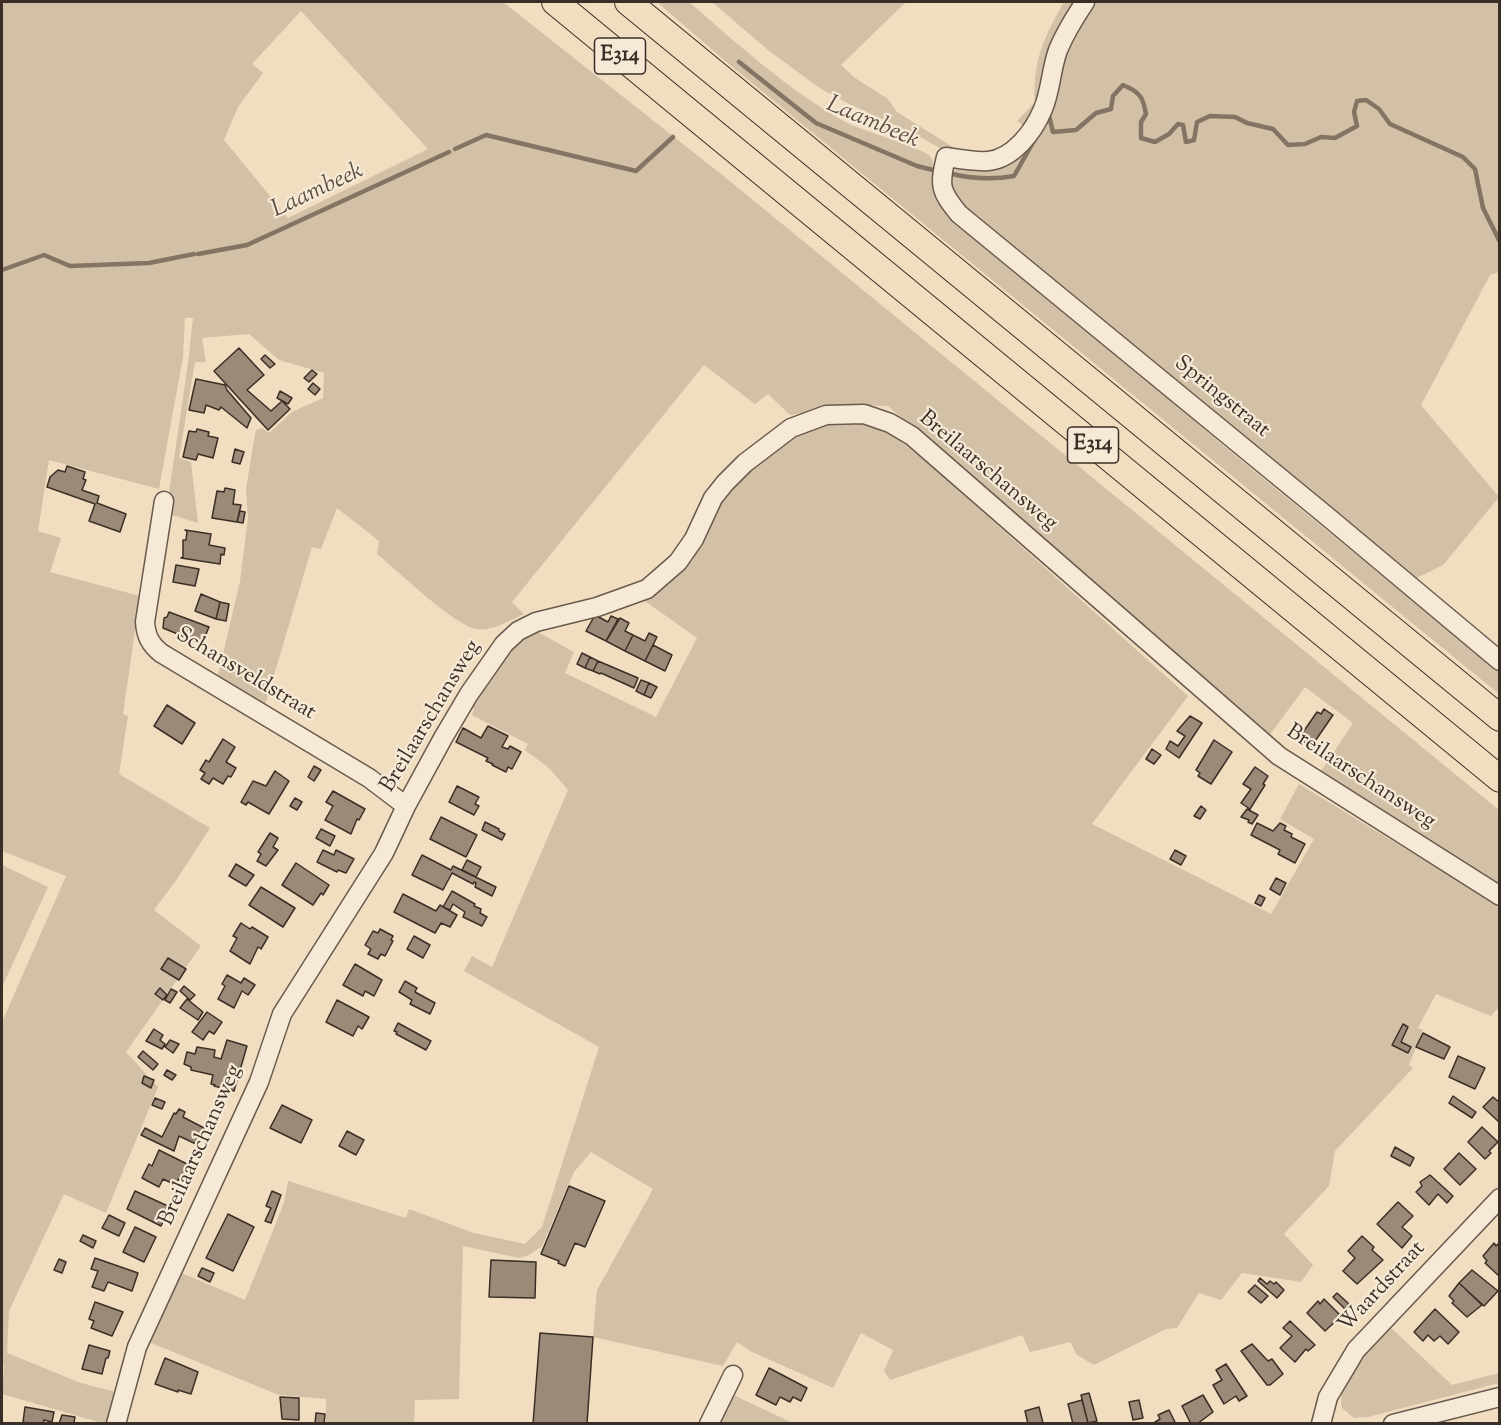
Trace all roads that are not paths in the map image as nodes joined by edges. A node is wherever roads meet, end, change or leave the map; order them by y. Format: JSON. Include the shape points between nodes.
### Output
{"nodes":[{"id":1,"x":555,"y":2,"type":"edge"},
{"id":2,"x":628,"y":2,"type":"edge"},
{"id":3,"x":1085,"y":2,"type":"edge"},
{"id":4,"x":164,"y":501,"type":"dead end"},
{"id":5,"x":1500,"y":661,"type":"edge"},
{"id":6,"x":1500,"y":718,"type":"edge"},
{"id":7,"x":1500,"y":779,"type":"edge"},
{"id":8,"x":406,"y":806,"type":"junction"},
{"id":9,"x":1500,"y":896,"type":"edge"},
{"id":10,"x":1500,"y":1198,"type":"edge"},
{"id":11,"x":733,"y":1375,"type":"dead end"},
{"id":12,"x":1500,"y":1397,"type":"edge"},
{"id":13,"x":116,"y":1424,"type":"edge"},
{"id":14,"x":709,"y":1424,"type":"edge"},
{"id":15,"x":1321,"y":1424,"type":"edge"},
{"id":16,"x":1393,"y":1424,"type":"edge"}],
"edges":[{"from":1,"to":7,"type":"highway","number":"E314"},
{"from":2,"to":6,"type":"highway","number":"E314"},
{"from":3,"to":5,"type":"street","name":"Springstraat","via":[[1057,53],[1043,109],[1023,140],[1003,157],[988,161],[946,157],[941,177],[943,192],[959,214]]},
{"from":4,"to":8,"type":"street","name":"Schansveldstraat","via":[[145,622],[152,645],[369,778]]},
{"from":8,"to":9,"type":"street","name":"Breilaarschansweg","via":[[469,694],[492,659],[518,631],[536,622],[647,590],[678,562],[694,539],[713,498],[745,463],[805,421],[826,415],[864,414],[912,436],[1279,756]]},
{"from":8,"to":13,"type":"street","name":"Breilaarschansweg","via":[[384,853],[282,1014],[259,1082],[136,1347]]},
{"from":10,"to":15,"type":"street","name":"Waardstraat","via":[[1356,1350],[1328,1397]]},
{"from":11,"to":14,"type":"street"},
{"from":12,"to":16,"type":"street"}]}
